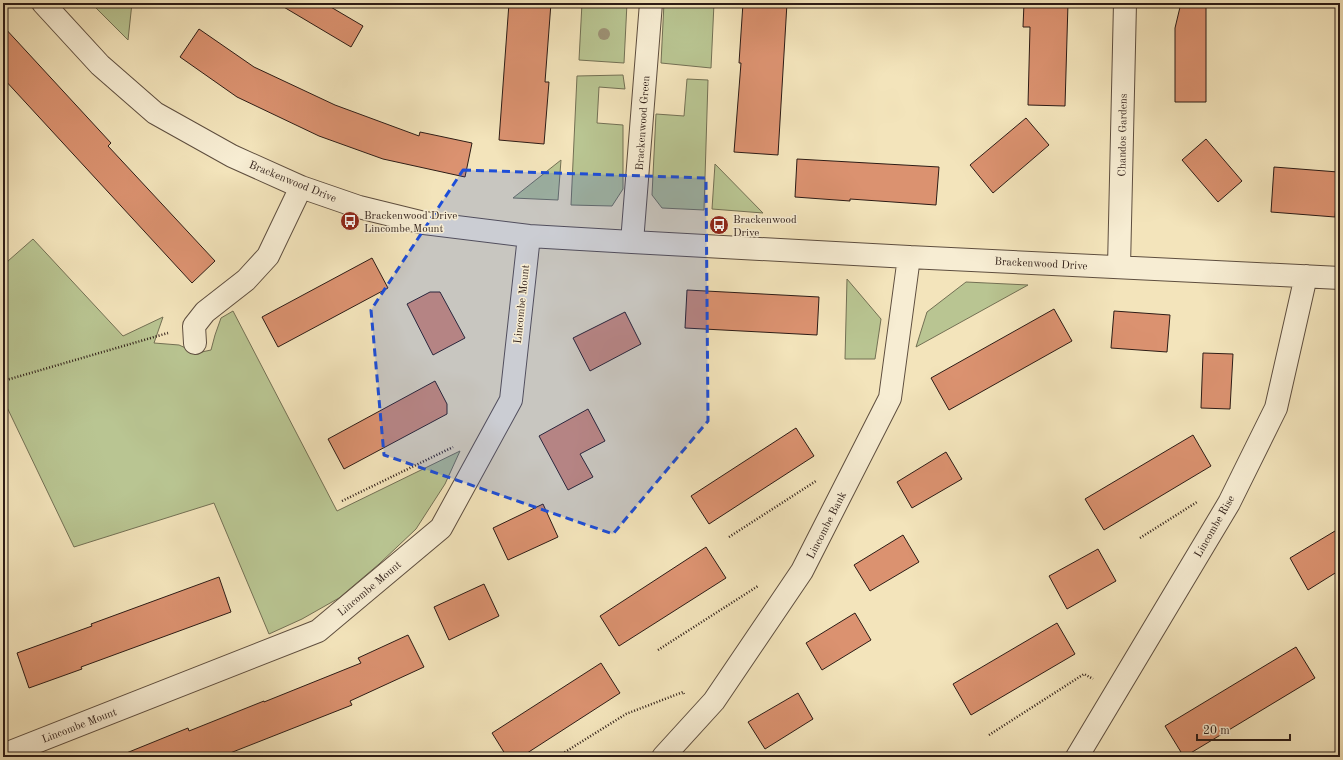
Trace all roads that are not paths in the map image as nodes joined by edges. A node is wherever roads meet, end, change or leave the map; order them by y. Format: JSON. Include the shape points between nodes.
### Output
{"nodes":[{"id":1,"x":43,"y":3,"type":"edge"},
{"id":2,"x":651,"y":3,"type":"edge"},
{"id":3,"x":1125,"y":3,"type":"edge"},
{"id":4,"x":301,"y":187,"type":"junction"},
{"id":5,"x":529,"y":236,"type":"junction"},
{"id":6,"x":632,"y":242,"type":"junction"},
{"id":7,"x":909,"y":257,"type":"junction"},
{"id":8,"x":1119,"y":267,"type":"junction"},
{"id":9,"x":1306,"y":276,"type":"junction"},
{"id":10,"x":1340,"y":278,"type":"edge"},
{"id":11,"x":194,"y":334,"type":"road end"},
{"id":12,"x":3,"y":755,"type":"edge"},
{"id":13,"x":662,"y":757,"type":"edge"},
{"id":14,"x":1077,"y":757,"type":"edge"}],
"edges":[{"from":1,"to":4,"type":"street","name":"Brackenwood Drive","via":[[100,65],[155,113],[232,156]]},
{"from":2,"to":6,"type":"street","name":"Brackenwood Green"},
{"from":3,"to":8,"type":"street","name":"Chandos Gardens"},
{"from":4,"to":5,"type":"street","name":"Brackenwood Drive","via":[[358,207],[424,223]]},
{"from":4,"to":11,"type":"street","via":[[268,256],[246,280],[205,312]]},
{"from":5,"to":6,"type":"street","name":"Brackenwood Drive"},
{"from":5,"to":12,"type":"street","name":"Lincombe Mount","via":[[511,400],[441,528],[318,631]]},
{"from":6,"to":7,"type":"street","name":"Brackenwood Drive"},
{"from":7,"to":8,"type":"street","name":"Brackenwood Drive"},
{"from":7,"to":13,"type":"street","name":"Lincombe Bank","via":[[890,398],[802,571],[714,701]]},
{"from":8,"to":9,"type":"street","name":"Brackenwood Drive"},
{"from":9,"to":10,"type":"street","name":"Brackenwood Drive"},
{"from":9,"to":14,"type":"street","name":"Lincombe Rise","via":[[1276,408],[1229,502]]}]}
